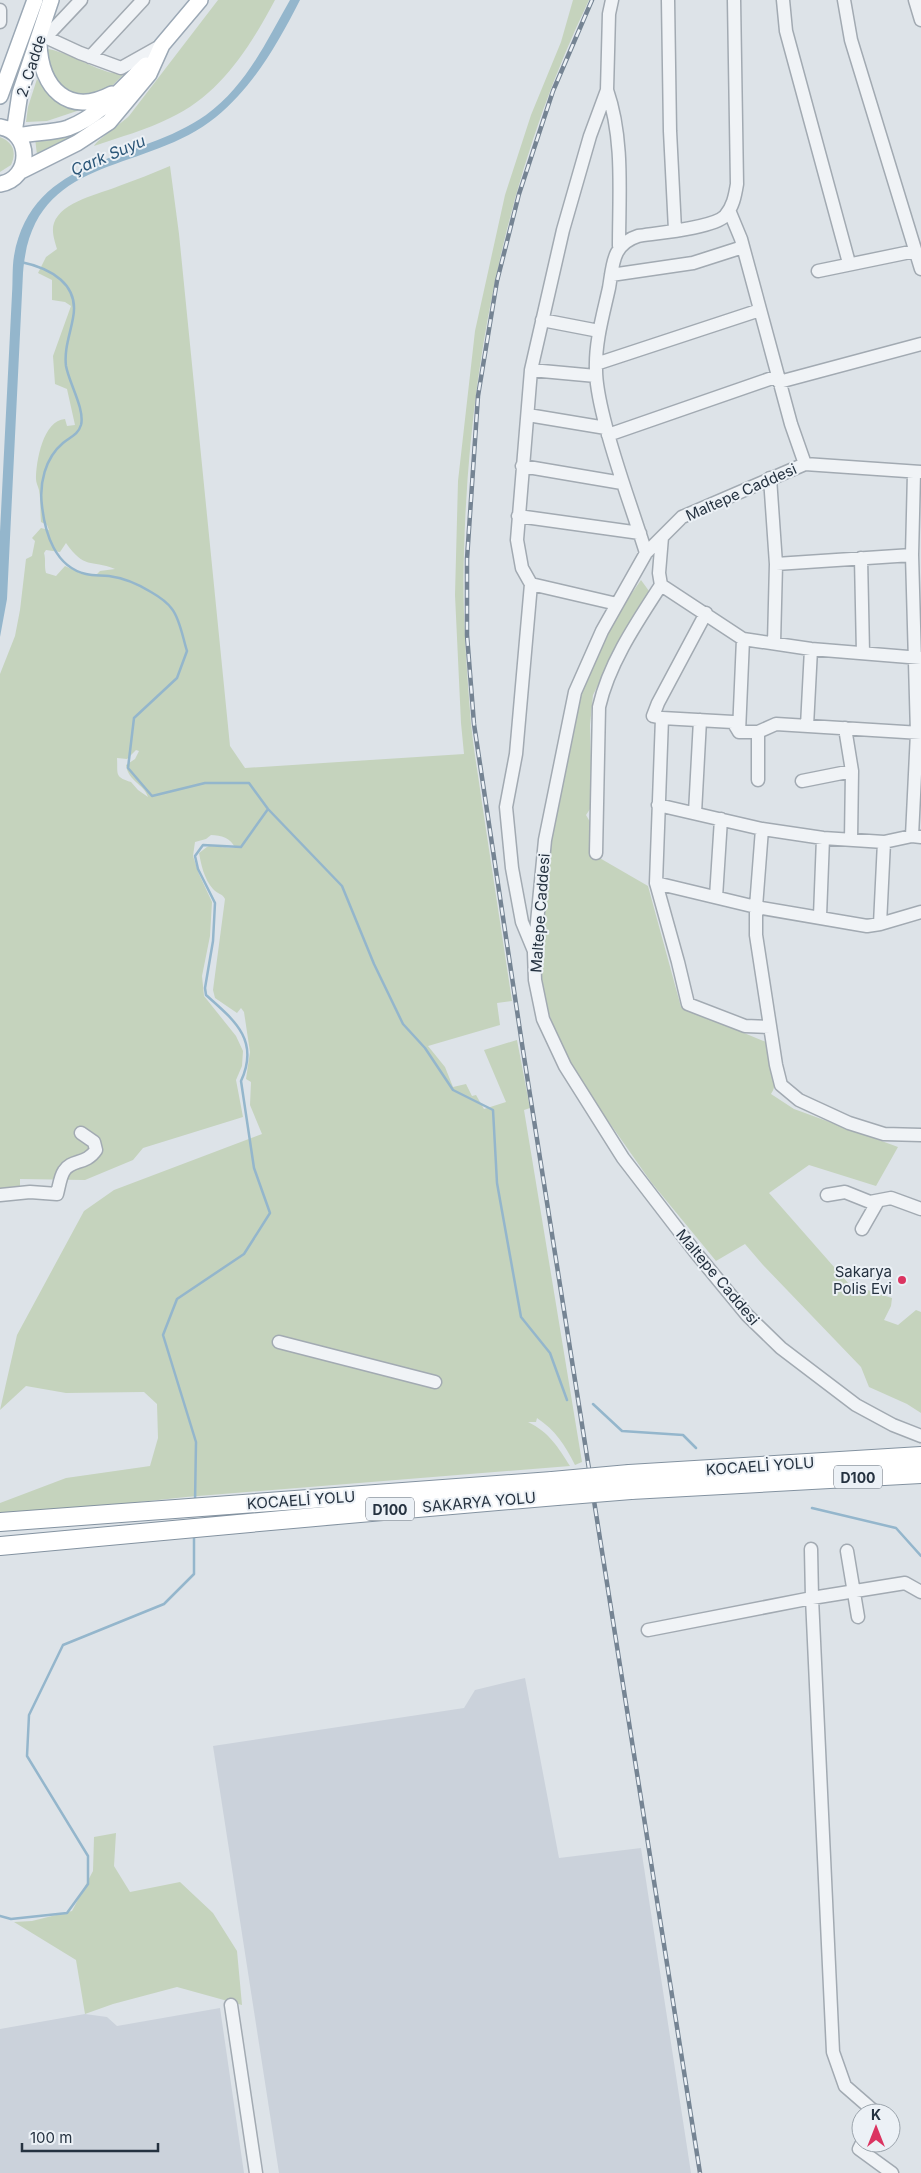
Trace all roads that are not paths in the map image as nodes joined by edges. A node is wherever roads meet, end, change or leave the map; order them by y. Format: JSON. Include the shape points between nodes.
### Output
{"nodes":[{"id":1,"x":35,"y":0,"type":"edge"},
{"id":2,"x":52,"y":0,"type":"edge"},
{"id":3,"x":81,"y":0,"type":"edge"},
{"id":4,"x":143,"y":0,"type":"edge"},
{"id":5,"x":200,"y":0,"type":"edge"},
{"id":6,"x":612,"y":0,"type":"edge"},
{"id":7,"x":668,"y":0,"type":"edge"},
{"id":8,"x":734,"y":0,"type":"edge"},
{"id":9,"x":783,"y":0,"type":"edge"},
{"id":10,"x":844,"y":0,"type":"edge"},
{"id":11,"x":915,"y":0,"type":"edge"},
{"id":12,"x":0,"y":10,"type":"edge"},
{"id":13,"x":921,"y":20,"type":"edge"},
{"id":14,"x":0,"y":22,"type":"edge"},
{"id":15,"x":42,"y":37,"type":"junction"},
{"id":16,"x":159,"y":50,"type":"junction"},
{"id":17,"x":90,"y":57,"type":"junction"},
{"id":18,"x":122,"y":88,"type":"junction"},
{"id":19,"x":607,"y":90,"type":"junction"},
{"id":20,"x":0,"y":96,"type":"edge"},
{"id":21,"x":11,"y":132,"type":"edge"},
{"id":22,"x":21,"y":171,"type":"junction"},
{"id":23,"x":1,"y":186,"type":"edge"},
{"id":24,"x":729,"y":210,"type":"junction"},
{"id":25,"x":675,"y":230,"type":"junction"},
{"id":26,"x":620,"y":246,"type":"junction"},
{"id":27,"x":743,"y":247,"type":"junction"},
{"id":28,"x":915,"y":251,"type":"junction"},
{"id":29,"x":849,"y":263,"type":"junction"},
{"id":30,"x":921,"y":269,"type":"edge"},
{"id":31,"x":818,"y":271,"type":"dead end"},
{"id":32,"x":611,"y":275,"type":"junction"},
{"id":33,"x":760,"y":310,"type":"junction"},
{"id":34,"x":542,"y":320,"type":"junction"},
{"id":35,"x":599,"y":331,"type":"junction"},
{"id":36,"x":921,"y":344,"type":"edge"},
{"id":37,"x":532,"y":370,"type":"junction"},
{"id":38,"x":596,"y":370,"type":"junction"},
{"id":39,"x":779,"y":379,"type":"junction"},
{"id":40,"x":528,"y":415,"type":"junction"},
{"id":41,"x":607,"y":432,"type":"junction"},
{"id":42,"x":805,"y":464,"type":"junction"},
{"id":43,"x":522,"y":466,"type":"junction"},
{"id":44,"x":918,"y":473,"type":"edge"},
{"id":45,"x":770,"y":478,"type":"junction"},
{"id":46,"x":622,"y":483,"type":"junction"},
{"id":47,"x":518,"y":516,"type":"junction"},
{"id":48,"x":640,"y":533,"type":"junction"},
{"id":49,"x":662,"y":537,"type":"junction"},
{"id":50,"x":646,"y":552,"type":"junction"},
{"id":51,"x":912,"y":555,"type":"junction"},
{"id":52,"x":861,"y":558,"type":"junction"},
{"id":53,"x":776,"y":564,"type":"junction"},
{"id":54,"x":531,"y":584,"type":"junction"},
{"id":55,"x":661,"y":585,"type":"junction"},
{"id":56,"x":617,"y":604,"type":"junction"},
{"id":57,"x":706,"y":614,"type":"junction"},
{"id":58,"x":743,"y":639,"type":"junction"},
{"id":59,"x":774,"y":643,"type":"junction"},
{"id":60,"x":811,"y":649,"type":"junction"},
{"id":61,"x":863,"y":654,"type":"junction"},
{"id":62,"x":918,"y":658,"type":"edge"},
{"id":63,"x":662,"y":718,"type":"junction"},
{"id":64,"x":700,"y":720,"type":"junction"},
{"id":65,"x":807,"y":726,"type":"junction"},
{"id":66,"x":845,"y":728,"type":"junction"},
{"id":67,"x":739,"y":732,"type":"junction"},
{"id":68,"x":758,"y":732,"type":"junction"},
{"id":69,"x":919,"y":733,"type":"edge"},
{"id":70,"x":852,"y":771,"type":"junction"},
{"id":71,"x":758,"y":780,"type":"dead end"},
{"id":72,"x":802,"y":781,"type":"dead end"},
{"id":73,"x":658,"y":805,"type":"junction"},
{"id":74,"x":695,"y":813,"type":"junction"},
{"id":75,"x":721,"y":819,"type":"junction"},
{"id":76,"x":762,"y":829,"type":"junction"},
{"id":77,"x":917,"y":837,"type":"edge"},
{"id":78,"x":823,"y":838,"type":"junction"},
{"id":79,"x":851,"y":840,"type":"junction"},
{"id":80,"x":884,"y":842,"type":"junction"},
{"id":81,"x":596,"y":853,"type":"dead end"},
{"id":82,"x":656,"y":883,"type":"junction"},
{"id":83,"x":716,"y":897,"type":"junction"},
{"id":84,"x":756,"y":907,"type":"junction"},
{"id":85,"x":921,"y":912,"type":"edge"},
{"id":86,"x":820,"y":916,"type":"junction"},
{"id":87,"x":880,"y":924,"type":"junction"},
{"id":88,"x":534,"y":953,"type":"junction"},
{"id":89,"x":770,"y":1027,"type":"junction"},
{"id":90,"x":80,"y":1133,"type":"dead end"},
{"id":91,"x":921,"y":1135,"type":"edge"},
{"id":92,"x":0,"y":1195,"type":"edge"},
{"id":93,"x":827,"y":1195,"type":"dead end"},
{"id":94,"x":878,"y":1201,"type":"junction"},
{"id":95,"x":921,"y":1209,"type":"edge"},
{"id":96,"x":862,"y":1229,"type":"dead end"},
{"id":97,"x":279,"y":1342,"type":"dead end"},
{"id":98,"x":435,"y":1382,"type":"dead end"},
{"id":99,"x":921,"y":1436,"type":"edge"},
{"id":100,"x":921,"y":1456,"type":"edge"},
{"id":101,"x":921,"y":1474,"type":"edge"},
{"id":102,"x":630,"y":1482,"type":"junction"},
{"id":103,"x":554,"y":1489,"type":"junction"},
{"id":104,"x":0,"y":1522,"type":"edge"},
{"id":105,"x":0,"y":1546,"type":"edge"},
{"id":106,"x":811,"y":1549,"type":"dead end"},
{"id":107,"x":847,"y":1551,"type":"dead end"},
{"id":108,"x":854,"y":1591,"type":"junction"},
{"id":109,"x":921,"y":1592,"type":"edge"},
{"id":110,"x":812,"y":1598,"type":"junction"},
{"id":111,"x":858,"y":1617,"type":"dead end"},
{"id":112,"x":648,"y":1630,"type":"dead end"},
{"id":113,"x":231,"y":2005,"type":"dead end"},
{"id":114,"x":865,"y":2103,"type":"edge"},
{"id":115,"x":864,"y":2153,"type":"edge"},
{"id":116,"x":256,"y":2173,"type":"edge"},
{"id":117,"x":892,"y":2173,"type":"edge"}],
"edges":[{"from":1,"to":20,"type":"main road","name":"2. Cadde"},
{"from":2,"to":15,"type":"main road","name":"2. Cadde"},
{"from":3,"to":15,"type":"street"},
{"from":4,"to":17,"type":"street"},
{"from":5,"to":16,"type":"main road"},
{"from":6,"to":19,"type":"street"},
{"from":7,"to":25,"type":"street"},
{"from":8,"to":24,"type":"street","via":[[737,184],[734,203]]},
{"from":9,"to":29,"type":"street","via":[[786,31]]},
{"from":10,"to":28,"type":"street","via":[[851,40]]},
{"from":11,"to":13,"type":"street"},
{"from":12,"to":14,"type":"street"},
{"from":15,"to":17,"type":"street"},
{"from":15,"to":18,"type":"main road","via":[[40,58],[45,76],[61,95],[74,101],[92,102]]},
{"from":15,"to":21,"type":"main road","name":"2. Cadde","via":[[20,93]]},
{"from":16,"to":17,"type":"street","via":[[122,68]]},
{"from":16,"to":18,"type":"main road"},
{"from":16,"to":22,"type":"main road","via":[[149,74],[109,122]]},
{"from":18,"to":21,"type":"main road","via":[[94,116],[67,128]]},
{"from":19,"to":26,"type":"street","via":[[619,149]]},
{"from":19,"to":34,"type":"street","via":[[566,220]]},
{"from":21,"to":22,"type":"main road","via":[[25,153]]},
{"from":22,"to":23,"type":"main road"},
{"from":24,"to":25,"type":"street","via":[[713,224]]},
{"from":24,"to":27,"type":"street"},
{"from":25,"to":26,"type":"street","via":[[629,239]]},
{"from":26,"to":32,"type":"street"},
{"from":27,"to":32,"type":"street","via":[[693,262]]},
{"from":27,"to":33,"type":"street"},
{"from":28,"to":29,"type":"street"},
{"from":28,"to":30,"type":"street"},
{"from":29,"to":31,"type":"street"},
{"from":32,"to":35,"type":"street"},
{"from":33,"to":38,"type":"street"},
{"from":33,"to":39,"type":"street"},
{"from":34,"to":35,"type":"street"},
{"from":34,"to":37,"type":"street"},
{"from":35,"to":38,"type":"street"},
{"from":36,"to":39,"type":"street"},
{"from":37,"to":38,"type":"street"},
{"from":37,"to":40,"type":"street"},
{"from":38,"to":41,"type":"street"},
{"from":39,"to":41,"type":"street"},
{"from":39,"to":42,"type":"street"},
{"from":40,"to":41,"type":"street"},
{"from":40,"to":43,"type":"street"},
{"from":41,"to":46,"type":"street"},
{"from":42,"to":44,"type":"street","name":"Maltepe Caddesi"},
{"from":42,"to":45,"type":"street","name":"Maltepe Caddesi"},
{"from":43,"to":46,"type":"street"},
{"from":43,"to":47,"type":"street"},
{"from":44,"to":51,"type":"street"},
{"from":45,"to":49,"type":"street","name":"Maltepe Caddesi","via":[[682,517]]},
{"from":45,"to":53,"type":"street"},
{"from":46,"to":48,"type":"street"},
{"from":47,"to":48,"type":"street"},
{"from":47,"to":54,"type":"street","via":[[517,540],[522,568]]},
{"from":48,"to":50,"type":"street"},
{"from":49,"to":50,"type":"street","name":"Maltepe Caddesi"},
{"from":49,"to":55,"type":"street"},
{"from":50,"to":56,"type":"street","name":"Maltepe Caddesi"},
{"from":51,"to":52,"type":"street"},
{"from":51,"to":62,"type":"street"},
{"from":52,"to":53,"type":"street"},
{"from":52,"to":61,"type":"street"},
{"from":53,"to":59,"type":"street"},
{"from":54,"to":56,"type":"street"},
{"from":54,"to":88,"type":"street","via":[[516,754],[506,807],[522,922]]},
{"from":55,"to":57,"type":"street"},
{"from":55,"to":81,"type":"street","via":[[637,622],[604,686],[599,707]]},
{"from":56,"to":88,"type":"street","name":"Maltepe Caddesi","via":[[575,692],[545,840]]},
{"from":57,"to":58,"type":"street"},
{"from":57,"to":63,"type":"street","via":[[658,703],[653,716]]},
{"from":58,"to":59,"type":"street"},
{"from":58,"to":67,"type":"street"},
{"from":59,"to":60,"type":"street"},
{"from":60,"to":61,"type":"street"},
{"from":60,"to":65,"type":"street"},
{"from":61,"to":62,"type":"street"},
{"from":62,"to":69,"type":"street"},
{"from":63,"to":64,"type":"street"},
{"from":63,"to":73,"type":"street"},
{"from":64,"to":67,"type":"street","via":[[733,722]]},
{"from":64,"to":74,"type":"street"},
{"from":65,"to":66,"type":"street"},
{"from":65,"to":68,"type":"street","via":[[776,724]]},
{"from":66,"to":69,"type":"street"},
{"from":66,"to":70,"type":"street"},
{"from":67,"to":68,"type":"street"},
{"from":68,"to":71,"type":"street"},
{"from":69,"to":77,"type":"street"},
{"from":70,"to":72,"type":"street"},
{"from":70,"to":79,"type":"street"},
{"from":73,"to":74,"type":"street"},
{"from":73,"to":82,"type":"street"},
{"from":74,"to":75,"type":"street"},
{"from":75,"to":76,"type":"street"},
{"from":75,"to":83,"type":"street"},
{"from":76,"to":78,"type":"street"},
{"from":76,"to":84,"type":"street"},
{"from":77,"to":80,"type":"street"},
{"from":78,"to":79,"type":"street"},
{"from":78,"to":86,"type":"street"},
{"from":79,"to":80,"type":"street"},
{"from":80,"to":87,"type":"street"},
{"from":82,"to":83,"type":"street"},
{"from":82,"to":89,"type":"street","via":[[688,1004],[745,1026]]},
{"from":83,"to":84,"type":"street"},
{"from":84,"to":86,"type":"street"},
{"from":84,"to":89,"type":"street","via":[[756,935]]},
{"from":85,"to":87,"type":"street"},
{"from":86,"to":87,"type":"street","via":[[866,926]]},
{"from":88,"to":99,"type":"street","name":"Maltepe Caddesi","via":[[542,1019],[565,1066],[623,1158],[696,1253],[747,1315],[781,1348],[856,1404]]},
{"from":89,"to":91,"type":"street","via":[[781,1085],[799,1100],[849,1123],[884,1134]]},
{"from":90,"to":92,"type":"street","via":[[94,1142],[96,1150],[90,1158],[69,1165],[57,1194]]},
{"from":93,"to":94,"type":"street","via":[[845,1192],[870,1202]]},
{"from":94,"to":95,"type":"street","via":[[891,1198]]},
{"from":94,"to":96,"type":"street"},
{"from":97,"to":98,"type":"street"},
{"from":100,"to":102,"type":"highway","name":"KOCAELİ YOLU","number":"D100"},
{"from":101,"to":102,"type":"highway","number":"D100"},
{"from":102,"to":103,"type":"highway","number":"D100","bridge":true},
{"from":103,"to":104,"type":"highway","name":"KOCAELİ YOLU","number":"D100","via":[[230,1505]]},
{"from":103,"to":105,"type":"highway","name":"SAKARYA YOLU","number":"D100","via":[[372,1511]]},
{"from":106,"to":110,"type":"street"},
{"from":107,"to":108,"type":"street"},
{"from":108,"to":109,"type":"street","via":[[905,1583]]},
{"from":108,"to":110,"type":"street"},
{"from":108,"to":111,"type":"street"},
{"from":110,"to":112,"type":"street"},
{"from":110,"to":114,"type":"street","via":[[833,2052],[845,2086]]},
{"from":113,"to":116,"type":"street"},
{"from":115,"to":117,"type":"street"}]}
